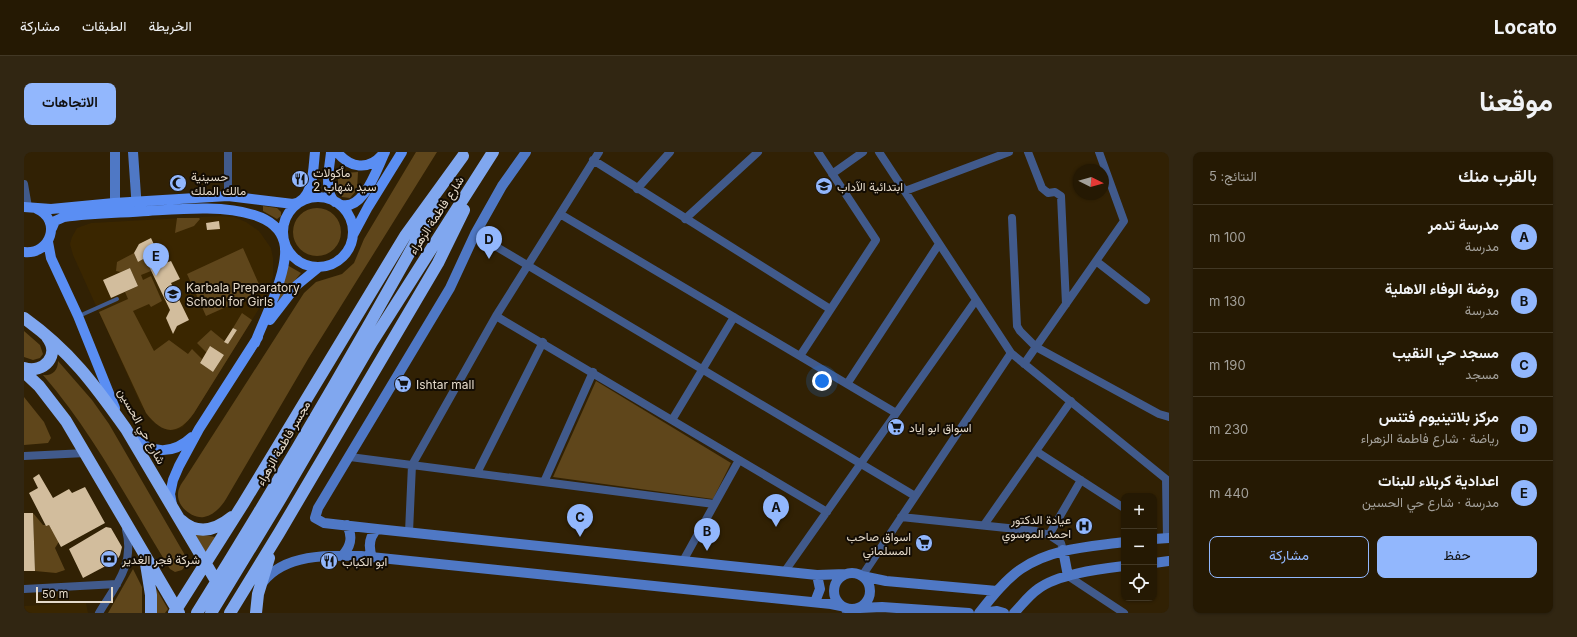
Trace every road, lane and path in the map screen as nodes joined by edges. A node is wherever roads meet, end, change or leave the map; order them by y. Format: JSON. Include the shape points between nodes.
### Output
{"nodes":[{"id":1,"x":115,"y":152,"type":"edge"},
{"id":2,"x":133,"y":152,"type":"edge"},
{"id":3,"x":228,"y":152,"type":"edge"},
{"id":4,"x":315,"y":152,"type":"edge"},
{"id":5,"x":331,"y":152,"type":"edge"},
{"id":6,"x":337,"y":152,"type":"edge"},
{"id":7,"x":385,"y":152,"type":"edge"},
{"id":8,"x":402,"y":152,"type":"edge"},
{"id":9,"x":493,"y":152,"type":"edge"},
{"id":10,"x":526,"y":152,"type":"edge"},
{"id":11,"x":600,"y":152,"type":"edge"},
{"id":12,"x":670,"y":152,"type":"edge"},
{"id":13,"x":758,"y":152,"type":"edge"},
{"id":14,"x":818,"y":152,"type":"edge"},
{"id":15,"x":863,"y":152,"type":"edge"},
{"id":16,"x":879,"y":152,"type":"edge"},
{"id":17,"x":1009,"y":152,"type":"edge"},
{"id":18,"x":1028,"y":152,"type":"edge"},
{"id":19,"x":1099,"y":152,"type":"edge"},
{"id":20,"x":464,"y":154,"type":"edge"},
{"id":21,"x":991,"y":156,"type":"edge"},
{"id":22,"x":593,"y":160,"type":"junction"},
{"id":23,"x":482,"y":170,"type":"junction"},
{"id":24,"x":832,"y":174,"type":"junction"},
{"id":25,"x":24,"y":184,"type":"edge"},
{"id":26,"x":637,"y":188,"type":"junction"},
{"id":27,"x":905,"y":191,"type":"junction"},
{"id":28,"x":228,"y":196,"type":"junction"},
{"id":29,"x":299,"y":202,"type":"junction"},
{"id":30,"x":337,"y":203,"type":"junction"},
{"id":31,"x":29,"y":207,"type":"edge"},
{"id":32,"x":137,"y":207,"type":"junction"},
{"id":33,"x":115,"y":208,"type":"junction"},
{"id":34,"x":560,"y":214,"type":"junction"},
{"id":35,"x":1012,"y":218,"type":"dead end"},
{"id":36,"x":685,"y":219,"type":"junction"},
{"id":37,"x":52,"y":228,"type":"junction"},
{"id":38,"x":475,"y":234,"type":"junction"},
{"id":39,"x":352,"y":239,"type":"junction"},
{"id":40,"x":48,"y":242,"type":"junction"},
{"id":41,"x":284,"y":242,"type":"junction"},
{"id":42,"x":939,"y":244,"type":"junction"},
{"id":43,"x":24,"y":252,"type":"edge"},
{"id":44,"x":1096,"y":261,"type":"junction"},
{"id":45,"x":528,"y":266,"type":"junction"},
{"id":46,"x":319,"y":267,"type":"junction"},
{"id":47,"x":391,"y":286,"type":"joint"},
{"id":48,"x":117,"y":299,"type":"dead end"},
{"id":49,"x":976,"y":300,"type":"junction"},
{"id":50,"x":1146,"y":300,"type":"dead end"},
{"id":51,"x":1066,"y":304,"type":"junction"},
{"id":52,"x":830,"y":309,"type":"junction"},
{"id":53,"x":78,"y":316,"type":"junction"},
{"id":54,"x":496,"y":316,"type":"junction"},
{"id":55,"x":734,"y":317,"type":"junction"},
{"id":56,"x":24,"y":318,"type":"edge"},
{"id":57,"x":41,"y":330,"type":"junction"},
{"id":58,"x":543,"y":342,"type":"junction"},
{"id":59,"x":255,"y":343,"type":"junction"},
{"id":60,"x":1036,"y":347,"type":"junction"},
{"id":61,"x":1011,"y":353,"type":"junction"},
{"id":62,"x":800,"y":356,"type":"junction"},
{"id":63,"x":1024,"y":364,"type":"junction"},
{"id":64,"x":24,"y":368,"type":"edge"},
{"id":65,"x":701,"y":369,"type":"junction"},
{"id":66,"x":24,"y":372,"type":"edge"},
{"id":67,"x":593,"y":372,"type":"junction"},
{"id":68,"x":847,"y":384,"type":"junction"},
{"id":69,"x":1071,"y":401,"type":"junction"},
{"id":70,"x":896,"y":413,"type":"junction"},
{"id":71,"x":1169,"y":417,"type":"edge"},
{"id":72,"x":672,"y":420,"type":"junction"},
{"id":73,"x":126,"y":429,"type":"junction"},
{"id":74,"x":199,"y":429,"type":"junction"},
{"id":75,"x":1036,"y":451,"type":"junction"},
{"id":76,"x":86,"y":453,"type":"junction"},
{"id":77,"x":24,"y":456,"type":"edge"},
{"id":78,"x":350,"y":457,"type":"junction"},
{"id":79,"x":739,"y":460,"type":"junction"},
{"id":80,"x":861,"y":463,"type":"junction"},
{"id":81,"x":412,"y":465,"type":"junction"},
{"id":82,"x":477,"y":473,"type":"junction"},
{"id":83,"x":1081,"y":480,"type":"junction"},
{"id":84,"x":544,"y":482,"type":"junction"},
{"id":85,"x":915,"y":496,"type":"junction"},
{"id":86,"x":243,"y":504,"type":"junction"},
{"id":87,"x":714,"y":504,"type":"junction"},
{"id":88,"x":1121,"y":506,"type":"edge"},
{"id":89,"x":175,"y":512,"type":"junction"},
{"id":90,"x":827,"y":512,"type":"junction"},
{"id":91,"x":123,"y":516,"type":"junction"},
{"id":92,"x":901,"y":517,"type":"junction"},
{"id":93,"x":347,"y":525,"type":"junction"},
{"id":94,"x":984,"y":525,"type":"junction"},
{"id":95,"x":377,"y":529,"type":"junction"},
{"id":96,"x":409,"y":532,"type":"junction"},
{"id":97,"x":279,"y":533,"type":"junction"},
{"id":98,"x":1049,"y":535,"type":"junction"},
{"id":99,"x":1168,"y":538,"type":"edge"},
{"id":100,"x":1157,"y":539,"type":"edge"},
{"id":101,"x":1121,"y":542,"type":"edge"},
{"id":102,"x":139,"y":544,"type":"junction"},
{"id":103,"x":1063,"y":550,"type":"junction"},
{"id":104,"x":342,"y":555,"type":"junction"},
{"id":105,"x":372,"y":557,"type":"junction"},
{"id":106,"x":683,"y":561,"type":"junction"},
{"id":107,"x":1169,"y":561,"type":"edge"},
{"id":108,"x":1157,"y":563,"type":"edge"},
{"id":109,"x":205,"y":564,"type":"junction"},
{"id":110,"x":1121,"y":567,"type":"edge"},
{"id":111,"x":785,"y":571,"type":"junction"},
{"id":112,"x":846,"y":574,"type":"junction"},
{"id":113,"x":817,"y":575,"type":"junction"},
{"id":114,"x":862,"y":576,"type":"junction"},
{"id":115,"x":1068,"y":576,"type":"junction"},
{"id":116,"x":886,"y":581,"type":"junction"},
{"id":117,"x":116,"y":584,"type":"junction"},
{"id":118,"x":260,"y":585,"type":"junction"},
{"id":119,"x":24,"y":589,"type":"edge"},
{"id":120,"x":998,"y":591,"type":"junction"},
{"id":121,"x":815,"y":602,"type":"junction"},
{"id":122,"x":882,"y":607,"type":"junction"},
{"id":123,"x":848,"y":609,"type":"edge"},
{"id":124,"x":176,"y":612,"type":"edge"},
{"id":125,"x":232,"y":612,"type":"edge"},
{"id":126,"x":939,"y":612,"type":"edge"},
{"id":127,"x":99,"y":613,"type":"edge"},
{"id":128,"x":151,"y":613,"type":"edge"},
{"id":129,"x":196,"y":613,"type":"edge"},
{"id":130,"x":211,"y":613,"type":"edge"},
{"id":131,"x":256,"y":613,"type":"edge"},
{"id":132,"x":969,"y":613,"type":"edge"},
{"id":133,"x":980,"y":613,"type":"edge"},
{"id":134,"x":1004,"y":613,"type":"edge"},
{"id":135,"x":1014,"y":613,"type":"edge"},
{"id":136,"x":1124,"y":613,"type":"edge"}],
"edges":[{"from":1,"to":33,"type":"main road"},
{"from":2,"to":32,"type":"main road"},
{"from":3,"to":28,"type":"street"},
{"from":4,"to":29,"type":"main road","via":[[311,183]]},
{"from":5,"to":30,"type":"main road","via":[[329,188]]},
{"from":6,"to":7,"type":"main road","via":[[348,163],[363,166],[377,161]]},
{"from":7,"to":30,"type":"main road","via":[[358,202],[350,206]]},
{"from":8,"to":39,"type":"main road","via":[[357,225]]},
{"from":9,"to":23,"type":"highway","name":"شارع فاطمة الزهراء"},
{"from":10,"to":38,"type":"main road","via":[[502,186]]},
{"from":11,"to":22,"type":"street"},
{"from":12,"to":26,"type":"street"},
{"from":13,"to":36,"type":"street"},
{"from":14,"to":24,"type":"street"},
{"from":15,"to":24,"type":"street"},
{"from":16,"to":27,"type":"street"},
{"from":17,"to":21,"type":"street"},
{"from":18,"to":51,"type":"street","via":[[1042,188],[1048,193],[1055,192],[1061,196]]},
{"from":19,"to":44,"type":"street","via":[[1124,221]]},
{"from":20,"to":47,"type":"highway","name":"شارع فاطمة الزهراء"},
{"from":20,"to":86,"type":"highway","via":[[405,236]]},
{"from":21,"to":27,"type":"street"},
{"from":22,"to":26,"type":"street"},
{"from":22,"to":34,"type":"street"},
{"from":23,"to":97,"type":"highway","via":[[438,263]]},
{"from":23,"to":130,"type":"highway","name":"شارع فاطمة الزهراء","via":[[402,294]]},
{"from":24,"to":52,"type":"street","via":[[876,240]]},
{"from":25,"to":31,"type":"street"},
{"from":26,"to":36,"type":"street"},
{"from":27,"to":42,"type":"street"},
{"from":28,"to":29,"type":"main road","via":[[286,204]]},
{"from":28,"to":32,"type":"main road"},
{"from":29,"to":30,"type":"main road","via":[[317,197]]},
{"from":29,"to":41,"type":"main road","via":[[290,210],[285,220]]},
{"from":30,"to":39,"type":"main road","via":[[351,220]]},
{"from":31,"to":33,"type":"main road"},
{"from":31,"to":37,"type":"main road","via":[[46,215]]},
{"from":32,"to":33,"type":"main road"},
{"from":32,"to":41,"type":"main road","via":[[241,212],[271,223]]},
{"from":33,"to":37,"type":"main road","via":[[59,218],[53,223]]},
{"from":34,"to":45,"type":"street"},
{"from":34,"to":55,"type":"street"},
{"from":35,"to":60,"type":"street","via":[[1017,326]]},
{"from":36,"to":52,"type":"street"},
{"from":37,"to":40,"type":"main road"},
{"from":38,"to":45,"type":"street"},
{"from":38,"to":78,"type":"main road","via":[[450,288]]},
{"from":39,"to":46,"type":"main road","via":[[348,250],[340,259],[331,265]]},
{"from":40,"to":43,"type":"main road","via":[[37,251]]},
{"from":40,"to":53,"type":"main road","name":"شارع حي الحسين","via":[[51,258]]},
{"from":41,"to":46,"type":"main road","via":[[289,253],[297,261]]},
{"from":41,"to":59,"type":"main road","via":[[284,257],[279,279]]},
{"from":42,"to":49,"type":"street"},
{"from":42,"to":68,"type":"street"},
{"from":44,"to":50,"type":"street"},
{"from":44,"to":51,"type":"street"},
{"from":45,"to":54,"type":"street"},
{"from":45,"to":65,"type":"street"},
{"from":46,"to":59,"type":"main road","via":[[290,292]]},
{"from":47,"to":129,"type":"highway","name":"مجسر فاطمة الزهراء","via":[[272,491]]},
{"from":48,"to":53,"type":"lane"},
{"from":49,"to":61,"type":"street"},
{"from":49,"to":70,"type":"street"},
{"from":51,"to":60,"type":"street"},
{"from":52,"to":62,"type":"street"},
{"from":53,"to":73,"type":"main road","name":"شارع حي الحسين","via":[[107,391]]},
{"from":54,"to":58,"type":"street"},
{"from":54,"to":81,"type":"street"},
{"from":55,"to":62,"type":"street"},
{"from":55,"to":65,"type":"street"},
{"from":56,"to":57,"type":"highway"},
{"from":57,"to":64,"type":"highway","via":[[52,344],[52,357],[42,368]]},
{"from":57,"to":73,"type":"highway","via":[[76,363]]},
{"from":58,"to":67,"type":"street"},
{"from":58,"to":82,"type":"street"},
{"from":59,"to":74,"type":"main road"},
{"from":60,"to":63,"type":"street"},
{"from":60,"to":71,"type":"street","via":[[1159,414]]},
{"from":61,"to":63,"type":"street"},
{"from":61,"to":85,"type":"street"},
{"from":62,"to":68,"type":"street"},
{"from":63,"to":69,"type":"street"},
{"from":65,"to":72,"type":"street"},
{"from":65,"to":80,"type":"street"},
{"from":66,"to":76,"type":"highway","via":[[52,402]]},
{"from":67,"to":72,"type":"street"},
{"from":67,"to":84,"type":"street"},
{"from":68,"to":70,"type":"street"},
{"from":69,"to":75,"type":"street"},
{"from":69,"to":99,"type":"street","via":[[1166,479]]},
{"from":70,"to":80,"type":"street"},
{"from":72,"to":79,"type":"street"},
{"from":73,"to":74,"type":"main road","via":[[140,443],[163,451],[177,448]]},
{"from":73,"to":89,"type":"highway","name":"شارع حي الحسين"},
{"from":74,"to":89,"type":"main road","via":[[173,480],[170,494]]},
{"from":75,"to":83,"type":"street"},
{"from":75,"to":94,"type":"street"},
{"from":76,"to":77,"type":"street"},
{"from":76,"to":91,"type":"highway"},
{"from":78,"to":81,"type":"street"},
{"from":78,"to":93,"type":"main road","via":[[318,508],[315,518],[320,522]]},
{"from":79,"to":87,"type":"street"},
{"from":79,"to":90,"type":"street"},
{"from":80,"to":85,"type":"street"},
{"from":80,"to":90,"type":"street"},
{"from":81,"to":82,"type":"street"},
{"from":81,"to":96,"type":"street"},
{"from":82,"to":84,"type":"street"},
{"from":83,"to":88,"type":"street"},
{"from":83,"to":98,"type":"street"},
{"from":84,"to":87,"type":"street"},
{"from":85,"to":92,"type":"street"},
{"from":86,"to":89,"type":"highway","via":[[227,522],[206,530],[186,525]]},
{"from":86,"to":97,"type":"highway","via":[[237,522],[239,532],[245,541],[264,546],[273,541]]},
{"from":86,"to":109,"type":"highway"},
{"from":87,"to":106,"type":"street"},
{"from":89,"to":109,"type":"highway","name":"شارع حي الحسين"},
{"from":90,"to":111,"type":"street"},
{"from":91,"to":102,"type":"highway"},
{"from":91,"to":117,"type":"street","via":[[129,552],[127,564]]},
{"from":92,"to":94,"type":"street"},
{"from":92,"to":114,"type":"street"},
{"from":93,"to":95,"type":"main road"},
{"from":93,"to":104,"type":"main road","via":[[350,531],[350,545]]},
{"from":94,"to":98,"type":"street"},
{"from":95,"to":96,"type":"main road"},
{"from":95,"to":105,"type":"main road","via":[[370,539]]},
{"from":96,"to":106,"type":"main road"},
{"from":97,"to":118,"type":"highway"},
{"from":97,"to":125,"type":"highway"},
{"from":98,"to":103,"type":"street","via":[[1061,543]]},
{"from":99,"to":100,"type":"main road"},
{"from":101,"to":103,"type":"main road"},
{"from":102,"to":124,"type":"highway"},
{"from":102,"to":128,"type":"highway","via":[[150,582]]},
{"from":103,"to":115,"type":"main road"},
{"from":103,"to":120,"type":"main road","via":[[1020,569]]},
{"from":104,"to":105,"type":"main road"},
{"from":104,"to":118,"type":"main road","via":[[290,562],[272,571]]},
{"from":105,"to":121,"type":"main road"},
{"from":106,"to":111,"type":"main road"},
{"from":107,"to":108,"type":"main road"},
{"from":109,"to":124,"type":"highway"},
{"from":109,"to":125,"type":"highway","name":"شارع حي الحسين"},
{"from":110,"to":115,"type":"main road"},
{"from":111,"to":113,"type":"main road"},
{"from":112,"to":113,"type":"main road"},
{"from":112,"to":114,"type":"main road"},
{"from":112,"to":123,"type":"main road","via":[[836,582],[834,588],[836,601]]},
{"from":113,"to":121,"type":"main road","via":[[820,589]]},
{"from":114,"to":116,"type":"main road"},
{"from":114,"to":123,"type":"main road","via":[[868,582],[869,598],[865,604]]},
{"from":115,"to":135,"type":"main road","via":[[1038,588]]},
{"from":115,"to":136,"type":"street"},
{"from":116,"to":120,"type":"main road"},
{"from":116,"to":122,"type":"main road","via":[[876,589],[875,596]]},
{"from":117,"to":119,"type":"street"},
{"from":117,"to":127,"type":"street"},
{"from":118,"to":131,"type":"highway"},
{"from":120,"to":133,"type":"main road"},
{"from":121,"to":123,"type":"main road"},
{"from":122,"to":123,"type":"main road"},
{"from":122,"to":126,"type":"main road"},
{"from":126,"to":132,"type":"main road"},
{"from":133,"to":134,"type":"main road"}]}
